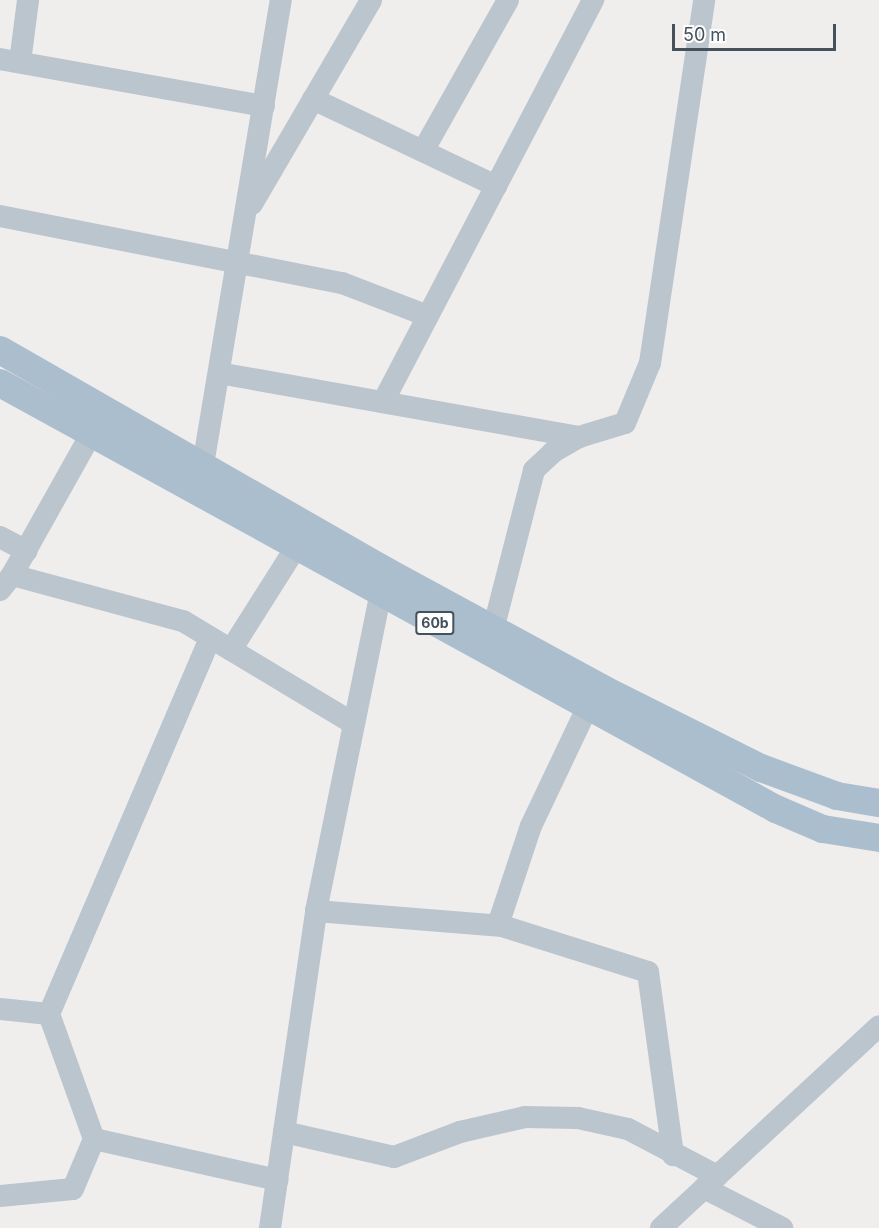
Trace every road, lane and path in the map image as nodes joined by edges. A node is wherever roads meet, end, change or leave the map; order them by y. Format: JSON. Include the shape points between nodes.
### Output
{"nodes":[{"id":1,"x":28,"y":0,"type":"edge"},
{"id":2,"x":281,"y":0,"type":"edge"},
{"id":3,"x":371,"y":0,"type":"edge"},
{"id":4,"x":508,"y":0,"type":"edge"},
{"id":5,"x":593,"y":0,"type":"edge"},
{"id":6,"x":704,"y":0,"type":"edge"},
{"id":7,"x":10,"y":60,"type":"edge"},
{"id":8,"x":313,"y":99,"type":"junction"},
{"id":9,"x":264,"y":106,"type":"junction"},
{"id":10,"x":423,"y":151,"type":"junction"},
{"id":11,"x":496,"y":186,"type":"junction"},
{"id":12,"x":0,"y":216,"type":"edge"},
{"id":13,"x":245,"y":216,"type":"junction"},
{"id":14,"x":237,"y":261,"type":"junction"},
{"id":15,"x":428,"y":316,"type":"junction"},
{"id":16,"x":0,"y":350,"type":"edge"},
{"id":17,"x":219,"y":373,"type":"junction"},
{"id":18,"x":0,"y":382,"type":"edge"},
{"id":19,"x":383,"y":402,"type":"junction"},
{"id":20,"x":73,"y":407,"type":"junction"},
{"id":21,"x":91,"y":434,"type":"junction"},
{"id":22,"x":579,"y":437,"type":"junction"},
{"id":23,"x":203,"y":465,"type":"junction"},
{"id":24,"x":0,"y":537,"type":"edge"},
{"id":25,"x":296,"y":547,"type":"junction"},
{"id":26,"x":26,"y":551,"type":"junction"},
{"id":27,"x":382,"y":582,"type":"junction"},
{"id":28,"x":6,"y":583,"type":"edge"},
{"id":29,"x":493,"y":630,"type":"junction"},
{"id":30,"x":210,"y":638,"type":"junction"},
{"id":31,"x":231,"y":650,"type":"junction"},
{"id":32,"x":588,"y":706,"type":"junction"},
{"id":33,"x":351,"y":722,"type":"junction"},
{"id":34,"x":879,"y":803,"type":"edge"},
{"id":35,"x":879,"y":838,"type":"edge"},
{"id":36,"x":316,"y":911,"type":"junction"},
{"id":37,"x":498,"y":925,"type":"junction"},
{"id":38,"x":0,"y":1009,"type":"edge"},
{"id":39,"x":49,"y":1014,"type":"junction"},
{"id":40,"x":879,"y":1026,"type":"edge"},
{"id":41,"x":284,"y":1132,"type":"junction"},
{"id":42,"x":94,"y":1139,"type":"junction"},
{"id":43,"x":673,"y":1155,"type":"junction"},
{"id":44,"x":277,"y":1180,"type":"junction"},
{"id":45,"x":711,"y":1182,"type":"junction"},
{"id":46,"x":0,"y":1196,"type":"edge"},
{"id":47,"x":270,"y":1228,"type":"edge"},
{"id":48,"x":661,"y":1228,"type":"edge"},
{"id":49,"x":782,"y":1228,"type":"edge"}],
"edges":[{"from":1,"to":7,"type":"street"},
{"from":2,"to":9,"type":"street"},
{"from":3,"to":8,"type":"street"},
{"from":4,"to":10,"type":"street"},
{"from":5,"to":11,"type":"street"},
{"from":6,"to":22,"type":"street","via":[[650,363],[625,423]]},
{"from":7,"to":9,"type":"street"},
{"from":8,"to":10,"type":"street"},
{"from":8,"to":13,"type":"street"},
{"from":9,"to":13,"type":"street"},
{"from":10,"to":11,"type":"street"},
{"from":11,"to":15,"type":"street"},
{"from":12,"to":14,"type":"street"},
{"from":13,"to":14,"type":"street"},
{"from":14,"to":15,"type":"street","via":[[342,283]]},
{"from":14,"to":17,"type":"street"},
{"from":15,"to":19,"type":"street"},
{"from":16,"to":20,"type":"main road","number":"60b"},
{"from":17,"to":19,"type":"street"},
{"from":17,"to":23,"type":"street"},
{"from":18,"to":20,"type":"main road","number":"60b"},
{"from":19,"to":22,"type":"street"},
{"from":20,"to":21,"type":"main road","number":"60b"},
{"from":20,"to":23,"type":"main road","number":"60b"},
{"from":21,"to":25,"type":"main road","number":"60b"},
{"from":21,"to":26,"type":"street"},
{"from":22,"to":29,"type":"street","via":[[553,452],[534,470]]},
{"from":23,"to":27,"type":"main road","number":"60b"},
{"from":24,"to":26,"type":"street"},
{"from":25,"to":27,"type":"main road","number":"60b"},
{"from":25,"to":31,"type":"street"},
{"from":26,"to":28,"type":"street"},
{"from":27,"to":29,"type":"main road","number":"60b"},
{"from":27,"to":32,"type":"main road","number":"60b"},
{"from":27,"to":33,"type":"street"},
{"from":28,"to":30,"type":"street","via":[[183,621]]},
{"from":29,"to":34,"type":"main road","number":"60b","via":[[761,768],[837,796]]},
{"from":30,"to":31,"type":"street"},
{"from":30,"to":39,"type":"street"},
{"from":31,"to":33,"type":"street"},
{"from":32,"to":35,"type":"main road","number":"60b","via":[[776,809],[823,829]]},
{"from":32,"to":37,"type":"street","via":[[531,826]]},
{"from":33,"to":36,"type":"street"},
{"from":36,"to":37,"type":"street"},
{"from":36,"to":41,"type":"street"},
{"from":37,"to":43,"type":"street","via":[[648,972]]},
{"from":38,"to":39,"type":"street"},
{"from":39,"to":42,"type":"street"},
{"from":40,"to":45,"type":"street"},
{"from":41,"to":43,"type":"street","via":[[394,1157],[460,1132],[525,1117],[578,1118],[628,1129]]},
{"from":41,"to":44,"type":"street"},
{"from":42,"to":44,"type":"street"},
{"from":42,"to":46,"type":"street","via":[[73,1188]]},
{"from":43,"to":45,"type":"street"},
{"from":44,"to":47,"type":"street"},
{"from":45,"to":48,"type":"street"},
{"from":45,"to":49,"type":"street"}]}
